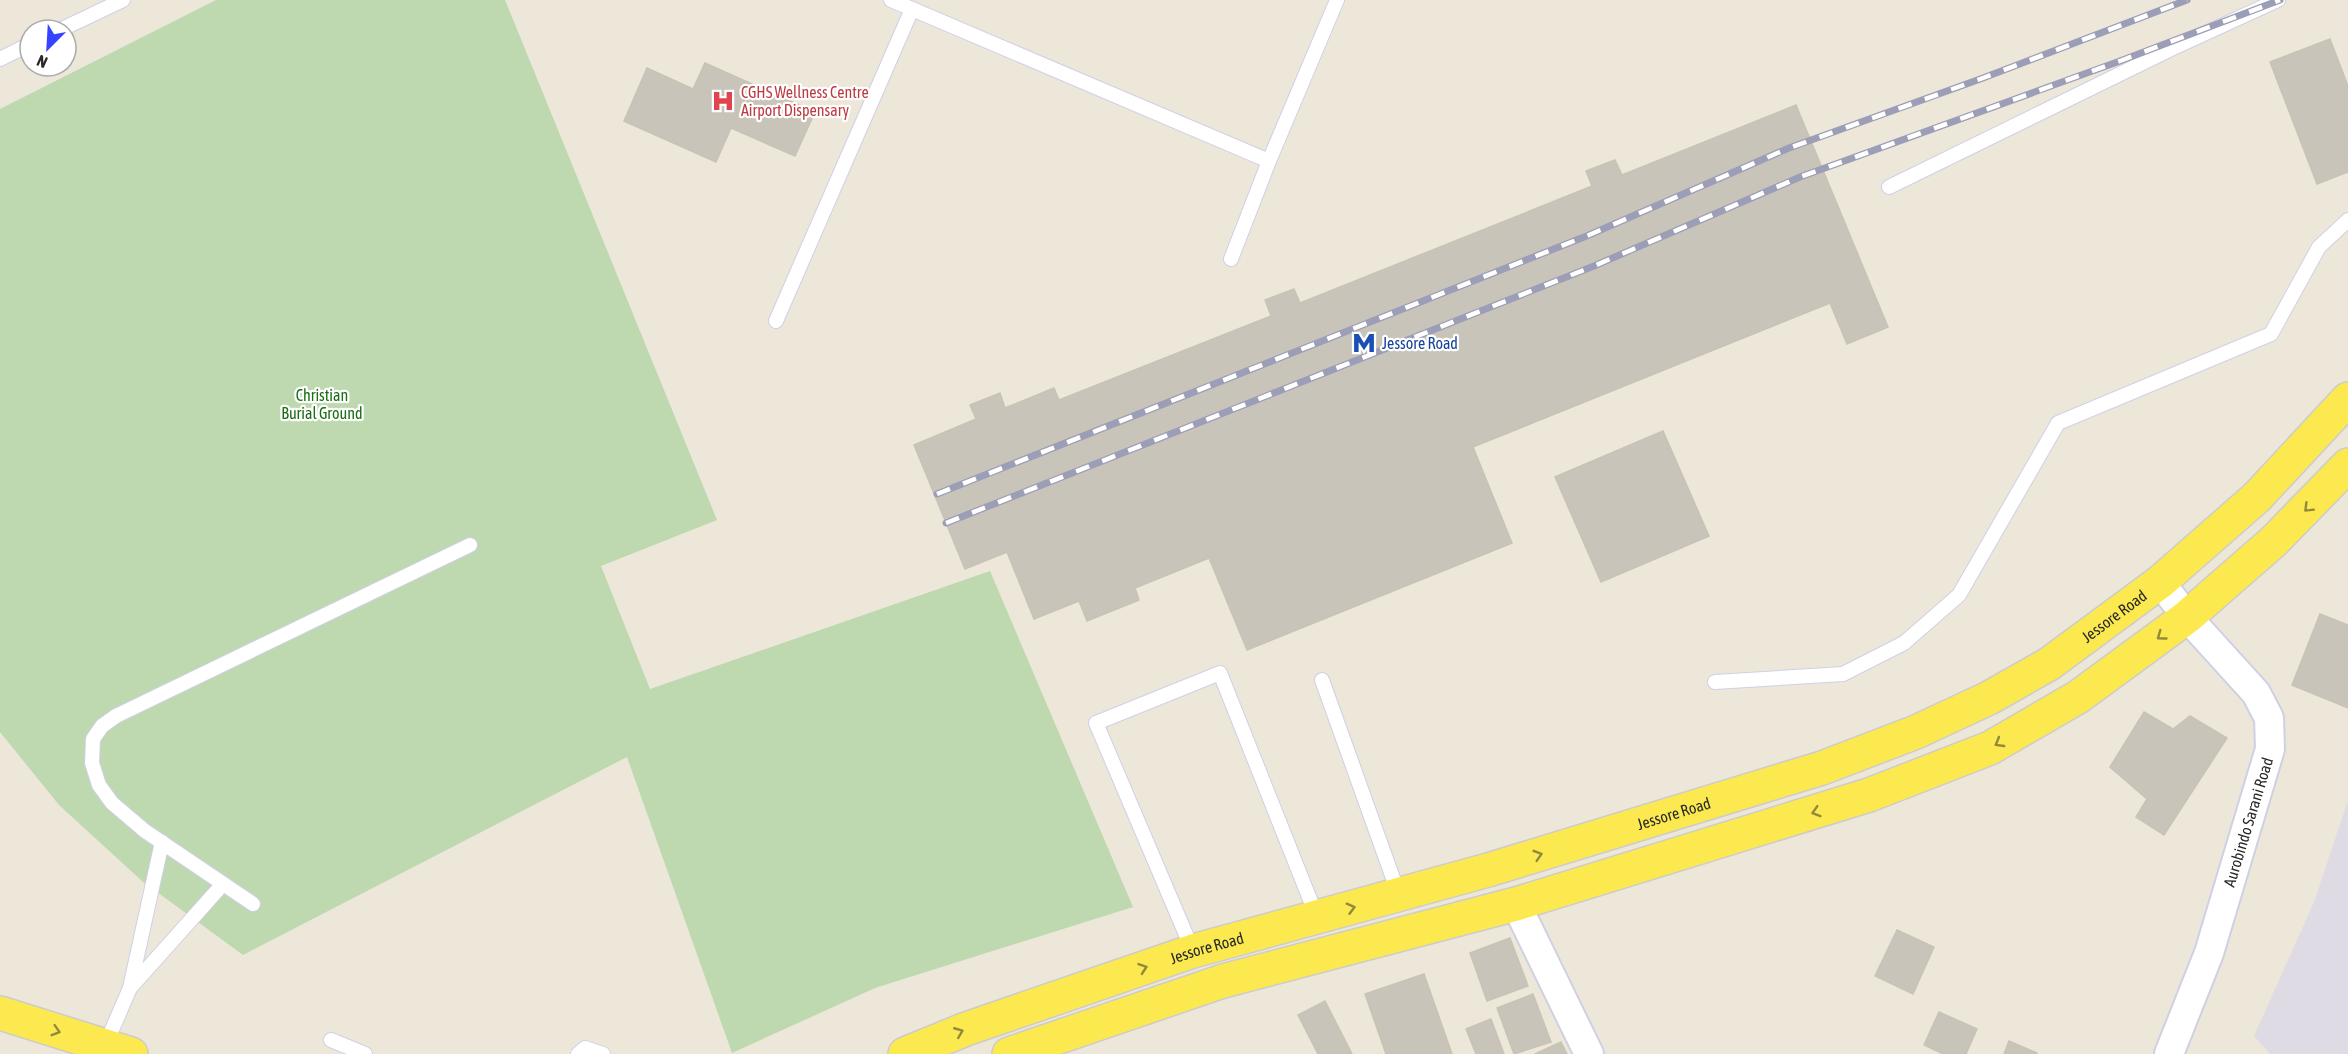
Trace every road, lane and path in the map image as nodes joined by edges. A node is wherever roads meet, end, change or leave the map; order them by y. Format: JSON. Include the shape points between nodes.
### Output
{"nodes":[{"id":1,"x":123,"y":0,"type":"edge"},
{"id":2,"x":891,"y":0,"type":"edge"},
{"id":3,"x":1338,"y":0,"type":"edge"},
{"id":4,"x":2278,"y":0,"type":"edge"},
{"id":5,"x":912,"y":9,"type":"junction"},
{"id":6,"x":78,"y":21,"type":"edge"},
{"id":7,"x":18,"y":50,"type":"edge"},
{"id":8,"x":0,"y":59,"type":"edge"},
{"id":9,"x":1269,"y":161,"type":"junction"},
{"id":10,"x":1889,"y":188,"type":"dead end"},
{"id":11,"x":2348,"y":220,"type":"edge"},
{"id":12,"x":1232,"y":259,"type":"dead end"},
{"id":13,"x":776,"y":321,"type":"dead end"},
{"id":14,"x":2348,"y":399,"type":"edge"},
{"id":15,"x":2348,"y":465,"type":"edge"},
{"id":16,"x":470,"y":545,"type":"dead end"},
{"id":17,"x":2160,"y":582,"type":"junction"},
{"id":18,"x":2187,"y":617,"type":"junction"},
{"id":19,"x":1322,"y":680,"type":"dead end"},
{"id":20,"x":1715,"y":682,"type":"dead end"},
{"id":21,"x":162,"y":842,"type":"junction"},
{"id":22,"x":223,"y":884,"type":"junction"},
{"id":23,"x":1399,"y":895,"type":"junction"},
{"id":24,"x":253,"y":904,"type":"dead end"},
{"id":25,"x":1516,"y":904,"type":"junction"},
{"id":26,"x":1317,"y":917,"type":"junction"},
{"id":27,"x":1193,"y":951,"type":"junction"},
{"id":28,"x":130,"y":988,"type":"junction"},
{"id":29,"x":0,"y":1013,"type":"edge"},
{"id":30,"x":1004,"y":1017,"type":"junction"},
{"id":31,"x":332,"y":1040,"type":"dead end"},
{"id":32,"x":118,"y":1050,"type":"edge"},
{"id":33,"x":1017,"y":1052,"type":"edge"},
{"id":34,"x":365,"y":1054,"type":"edge"},
{"id":35,"x":578,"y":1054,"type":"edge"},
{"id":36,"x":603,"y":1054,"type":"edge"},
{"id":37,"x":905,"y":1054,"type":"edge"},
{"id":38,"x":1589,"y":1054,"type":"edge"},
{"id":39,"x":2169,"y":1054,"type":"edge"}],
"edges":[{"from":1,"to":6,"type":"lane"},
{"from":2,"to":5,"type":"lane"},
{"from":3,"to":9,"type":"lane"},
{"from":4,"to":10,"type":"lane"},
{"from":5,"to":9,"type":"lane"},
{"from":5,"to":13,"type":"lane"},
{"from":7,"to":8,"type":"lane"},
{"from":9,"to":12,"type":"lane"},
{"from":11,"to":20,"type":"lane","via":[[2319,247],[2271,334],[2058,423],[1959,595],[1904,643],[1843,674]]},
{"from":14,"to":17,"type":"main road","name":"Jessore Road","via":[[2257,497]]},
{"from":15,"to":18,"type":"main road","one_way":true,"via":[[2274,541]]},
{"from":16,"to":21,"type":"lane","via":[[102,726],[93,739],[92,763],[99,785],[112,803]]},
{"from":17,"to":18,"type":"street","name":"Aurobindo Sarani Road"},
{"from":23,"to":17,"type":"main road","name":"Jessore Road","one_way":true,"via":[[1822,768],[1916,732],[2049,664]]},
{"from":18,"to":25,"type":"main road","one_way":true,"via":[[2078,697],[1990,748],[1869,795]]},
{"from":18,"to":39,"type":"street","name":"Aurobindo Sarani Road","via":[[2256,693],[2269,718],[2270,749],[2209,953]]},
{"from":19,"to":23,"type":"lane"},
{"from":21,"to":22,"type":"lane"},
{"from":21,"to":28,"type":"lane"},
{"from":22,"to":24,"type":"lane"},
{"from":22,"to":28,"type":"lane"},
{"from":26,"to":23,"type":"main road","name":"Jessore Road","one_way":true},
{"from":25,"to":33,"type":"main road","via":[[1223,981]]},
{"from":25,"to":38,"type":"street"},
{"from":26,"to":27,"type":"main road","name":"Jessore Road"},
{"from":26,"to":27,"type":"lane","via":[[1220,673],[1096,723]]},
{"from":30,"to":27,"type":"main road","name":"Jessore Road","one_way":true},
{"from":28,"to":32,"type":"lane"},
{"from":29,"to":32,"type":"main road","one_way":true},
{"from":30,"to":33,"type":"street"},
{"from":37,"to":30,"type":"main road","name":"Jessore Road","one_way":true},
{"from":31,"to":34,"type":"lane"},
{"from":35,"to":36,"type":"lane","via":[[585,1048]]}]}
